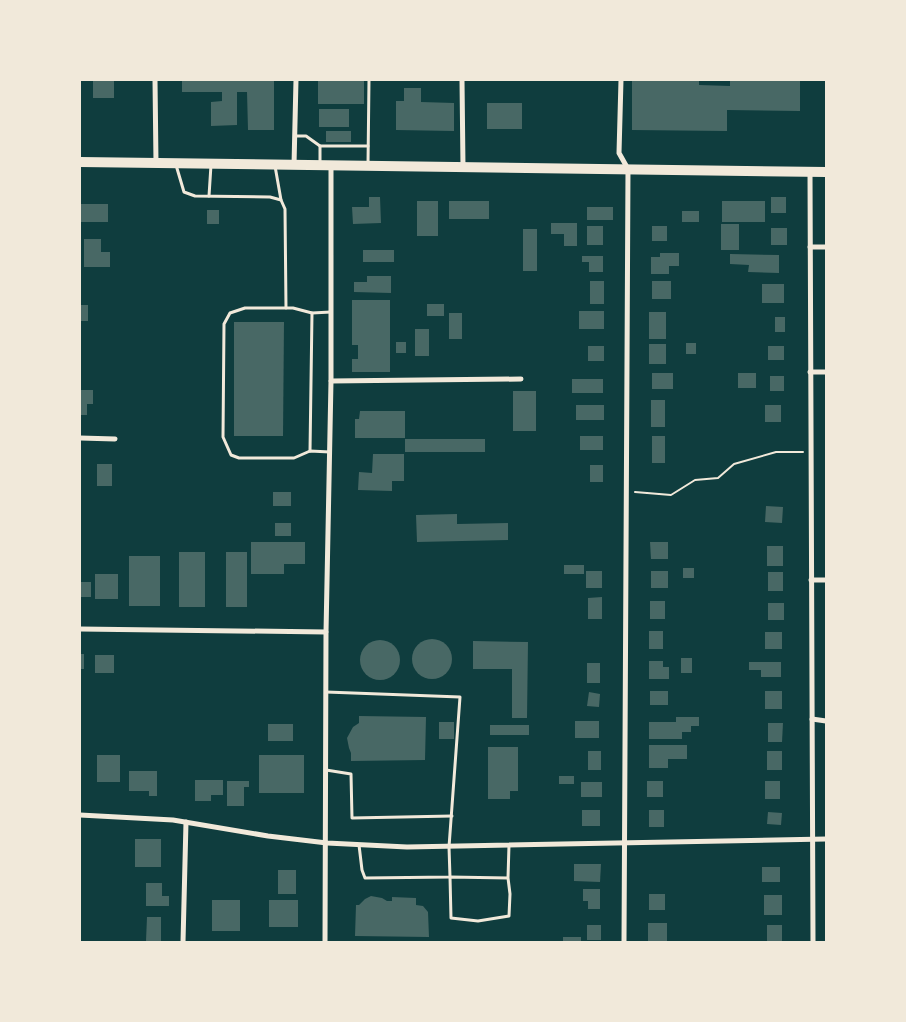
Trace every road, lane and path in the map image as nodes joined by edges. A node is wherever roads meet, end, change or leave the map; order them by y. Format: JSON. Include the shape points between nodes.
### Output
{"nodes":[{"id":1,"x":155,"y":80,"type":"edge"},
{"id":2,"x":296,"y":80,"type":"edge"},
{"id":3,"x":369,"y":80,"type":"edge"},
{"id":4,"x":462,"y":80,"type":"edge"},
{"id":5,"x":621,"y":80,"type":"edge"},
{"id":6,"x":295,"y":136,"type":"junction"},
{"id":7,"x":320,"y":146,"type":"junction"},
{"id":8,"x":368,"y":146,"type":"junction"},
{"id":9,"x":80,"y":162,"type":"edge"},
{"id":10,"x":156,"y":163,"type":"junction"},
{"id":11,"x":176,"y":163,"type":"junction"},
{"id":12,"x":211,"y":164,"type":"junction"},
{"id":13,"x":275,"y":165,"type":"junction"},
{"id":14,"x":294,"y":165,"type":"junction"},
{"id":15,"x":320,"y":165,"type":"junction"},
{"id":16,"x":330,"y":166,"type":"junction"},
{"id":17,"x":368,"y":166,"type":"junction"},
{"id":18,"x":463,"y":167,"type":"junction"},
{"id":19,"x":628,"y":169,"type":"junction"},
{"id":20,"x":810,"y":172,"type":"junction"},
{"id":21,"x":826,"y":172,"type":"edge"},
{"id":22,"x":209,"y":196,"type":"junction"},
{"id":23,"x":281,"y":200,"type":"junction"},
{"id":24,"x":810,"y":247,"type":"junction"},
{"id":25,"x":826,"y":247,"type":"edge"},
{"id":26,"x":286,"y":308,"type":"junction"},
{"id":27,"x":331,"y":312,"type":"junction"},
{"id":28,"x":312,"y":313,"type":"junction"},
{"id":29,"x":810,"y":372,"type":"junction"},
{"id":30,"x":826,"y":372,"type":"edge"},
{"id":31,"x":521,"y":379,"type":"dead end"},
{"id":32,"x":331,"y":381,"type":"junction"},
{"id":33,"x":80,"y":438,"type":"edge"},
{"id":34,"x":115,"y":439,"type":"dead end"},
{"id":35,"x":310,"y":451,"type":"junction"},
{"id":36,"x":330,"y":452,"type":"junction"},
{"id":37,"x":810,"y":452,"type":"junction"},
{"id":38,"x":628,"y":492,"type":"junction"},
{"id":39,"x":811,"y":580,"type":"junction"},
{"id":40,"x":826,"y":580,"type":"edge"},
{"id":41,"x":80,"y":629,"type":"edge"},
{"id":42,"x":326,"y":632,"type":"junction"},
{"id":43,"x":326,"y":692,"type":"junction"},
{"id":44,"x":812,"y":719,"type":"junction"},
{"id":45,"x":826,"y":721,"type":"edge"},
{"id":46,"x":326,"y":770,"type":"junction"},
{"id":47,"x":80,"y":815,"type":"edge"},
{"id":48,"x":452,"y":816,"type":"junction"},
{"id":49,"x":186,"y":822,"type":"junction"},
{"id":50,"x":813,"y":839,"type":"junction"},
{"id":51,"x":826,"y":839,"type":"edge"},
{"id":52,"x":626,"y":842,"type":"junction"},
{"id":53,"x":327,"y":843,"type":"junction"},
{"id":54,"x":359,"y":844,"type":"junction"},
{"id":55,"x":509,"y":846,"type":"junction"},
{"id":56,"x":449,"y":847,"type":"junction"},
{"id":57,"x":450,"y":878,"type":"junction"},
{"id":58,"x":508,"y":878,"type":"junction"},
{"id":59,"x":183,"y":942,"type":"edge"},
{"id":60,"x":326,"y":942,"type":"edge"},
{"id":61,"x":624,"y":942,"type":"edge"},
{"id":62,"x":813,"y":942,"type":"edge"}],
"edges":[{"from":1,"to":10,"type":"street"},
{"from":2,"to":6,"type":"street"},
{"from":3,"to":8,"type":"lane"},
{"from":4,"to":18,"type":"street"},
{"from":5,"to":19,"type":"street","via":[[619,154]]},
{"from":6,"to":7,"type":"lane","via":[[306,136]]},
{"from":6,"to":14,"type":"street"},
{"from":7,"to":8,"type":"lane"},
{"from":7,"to":15,"type":"lane"},
{"from":8,"to":17,"type":"lane"},
{"from":9,"to":10,"type":"main road"},
{"from":10,"to":11,"type":"main road"},
{"from":11,"to":12,"type":"main road"},
{"from":11,"to":22,"type":"lane","via":[[184,192]]},
{"from":12,"to":13,"type":"main road"},
{"from":12,"to":22,"type":"lane"},
{"from":13,"to":14,"type":"main road"},
{"from":13,"to":23,"type":"lane"},
{"from":14,"to":15,"type":"main road"},
{"from":15,"to":16,"type":"main road"},
{"from":16,"to":17,"type":"main road"},
{"from":16,"to":27,"type":"street"},
{"from":17,"to":18,"type":"main road"},
{"from":18,"to":19,"type":"main road"},
{"from":19,"to":20,"type":"main road"},
{"from":19,"to":38,"type":"street"},
{"from":20,"to":21,"type":"main road"},
{"from":20,"to":24,"type":"street"},
{"from":22,"to":23,"type":"lane"},
{"from":23,"to":26,"type":"lane","via":[[285,209]]},
{"from":24,"to":25,"type":"street"},
{"from":24,"to":29,"type":"street"},
{"from":26,"to":28,"type":"lane"},
{"from":26,"to":35,"type":"lane","via":[[245,308],[230,313],[224,324],[223,437],[231,455],[239,458],[294,458]]},
{"from":27,"to":28,"type":"lane"},
{"from":27,"to":32,"type":"street"},
{"from":28,"to":35,"type":"lane"},
{"from":29,"to":30,"type":"street"},
{"from":29,"to":37,"type":"street"},
{"from":31,"to":32,"type":"street"},
{"from":32,"to":36,"type":"street"},
{"from":33,"to":34,"type":"street"},
{"from":35,"to":36,"type":"lane"},
{"from":36,"to":42,"type":"street"},
{"from":37,"to":38,"type":"path","via":[[776,452],[734,464],[718,478],[695,480],[671,496]]},
{"from":37,"to":39,"type":"street"},
{"from":38,"to":52,"type":"street"},
{"from":39,"to":40,"type":"street"},
{"from":39,"to":44,"type":"street"},
{"from":41,"to":42,"type":"street"},
{"from":42,"to":43,"type":"street"},
{"from":43,"to":46,"type":"street"},
{"from":43,"to":48,"type":"lane","via":[[460,697]]},
{"from":44,"to":45,"type":"street"},
{"from":44,"to":50,"type":"street"},
{"from":46,"to":48,"type":"lane","via":[[351,774],[352,818]]},
{"from":46,"to":53,"type":"street"},
{"from":47,"to":49,"type":"street"},
{"from":48,"to":56,"type":"lane"},
{"from":49,"to":53,"type":"street"},
{"from":49,"to":59,"type":"street"},
{"from":50,"to":51,"type":"street"},
{"from":50,"to":52,"type":"street"},
{"from":50,"to":62,"type":"street"},
{"from":52,"to":55,"type":"street"},
{"from":52,"to":61,"type":"street"},
{"from":53,"to":54,"type":"street"},
{"from":53,"to":60,"type":"street"},
{"from":54,"to":56,"type":"street"},
{"from":54,"to":57,"type":"lane","via":[[365,878]]},
{"from":55,"to":56,"type":"street"},
{"from":55,"to":58,"type":"lane"},
{"from":56,"to":57,"type":"lane"},
{"from":57,"to":58,"type":"lane"},
{"from":57,"to":58,"type":"lane","via":[[451,918],[478,921],[509,916]]}]}
